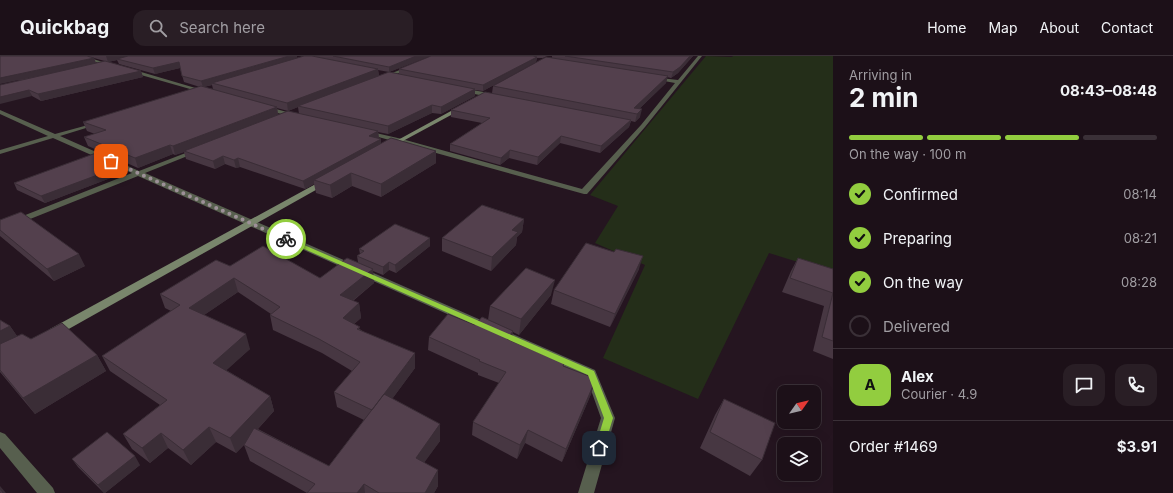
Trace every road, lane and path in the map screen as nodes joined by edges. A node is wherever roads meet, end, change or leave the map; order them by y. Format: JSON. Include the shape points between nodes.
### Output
{"nodes":[{"id":1,"x":79,"y":56,"type":"edge"},
{"id":2,"x":438,"y":56,"type":"edge"},
{"id":3,"x":700,"y":56,"type":"edge"},
{"id":4,"x":114,"y":63,"type":"edge"},
{"id":5,"x":107,"y":64,"type":"junction"},
{"id":6,"x":92,"y":68,"type":"edge"},
{"id":7,"x":381,"y":74,"type":"edge"},
{"id":8,"x":388,"y":75,"type":"junction"},
{"id":9,"x":403,"y":78,"type":"edge"},
{"id":10,"x":649,"y":78,"type":"edge"},
{"id":11,"x":374,"y":81,"type":"edge"},
{"id":12,"x":679,"y":82,"type":"junction"},
{"id":13,"x":499,"y":87,"type":"edge"},
{"id":14,"x":456,"y":88,"type":"edge"},
{"id":15,"x":204,"y":91,"type":"junction"},
{"id":16,"x":211,"y":91,"type":"edge"},
{"id":17,"x":486,"y":94,"type":"junction"},
{"id":18,"x":189,"y":96,"type":"edge"},
{"id":19,"x":501,"y":97,"type":"edge"},
{"id":20,"x":261,"y":107,"type":"edge"},
{"id":21,"x":303,"y":109,"type":"edge"},
{"id":22,"x":0,"y":112,"type":"edge"},
{"id":23,"x":289,"y":115,"type":"junction"},
{"id":24,"x":304,"y":118,"type":"edge"},
{"id":25,"x":106,"y":120,"type":"edge"},
{"id":26,"x":275,"y":120,"type":"edge"},
{"id":27,"x":635,"y":124,"type":"edge"},
{"id":28,"x":643,"y":126,"type":"junction"},
{"id":29,"x":363,"y":132,"type":"edge"},
{"id":30,"x":54,"y":136,"type":"junction"},
{"id":31,"x":400,"y":140,"type":"junction"},
{"id":32,"x":203,"y":148,"type":"edge"},
{"id":33,"x":0,"y":152,"type":"edge"},
{"id":34,"x":379,"y":152,"type":"edge"},
{"id":35,"x":139,"y":173,"type":"junction"},
{"id":36,"x":332,"y":178,"type":"edge"},
{"id":37,"x":251,"y":224,"type":"junction"},
{"id":38,"x":0,"y":228,"type":"edge"},
{"id":39,"x":49,"y":335,"type":"edge"},
{"id":40,"x":0,"y":438,"type":"edge"},
{"id":41,"x":47,"y":493,"type":"edge"},
{"id":42,"x":586,"y":493,"type":"edge"}],
"edges":[{"from":1,"to":5,"type":"street"},
{"from":2,"to":8,"type":"street"},
{"from":3,"to":12,"type":"street"},
{"from":4,"to":5,"type":"street"},
{"from":5,"to":6,"type":"street"},
{"from":5,"to":15,"type":"street"},
{"from":7,"to":8,"type":"street"},
{"from":8,"to":9,"type":"street"},
{"from":8,"to":11,"type":"street"},
{"from":10,"to":12,"type":"street"},
{"from":12,"to":28,"type":"street"},
{"from":13,"to":17,"type":"street"},
{"from":14,"to":17,"type":"street"},
{"from":15,"to":16,"type":"street"},
{"from":15,"to":18,"type":"street"},
{"from":17,"to":19,"type":"street"},
{"from":17,"to":31,"type":"street"},
{"from":20,"to":23,"type":"street"},
{"from":21,"to":23,"type":"street"},
{"from":22,"to":30,"type":"street"},
{"from":23,"to":24,"type":"street"},
{"from":23,"to":26,"type":"street"},
{"from":25,"to":30,"type":"street"},
{"from":27,"to":28,"type":"street"},
{"from":28,"to":31,"type":"street","via":[[584,192]]},
{"from":29,"to":31,"type":"street"},
{"from":30,"to":33,"type":"street"},
{"from":30,"to":35,"type":"street"},
{"from":31,"to":34,"type":"street"},
{"from":32,"to":35,"type":"street"},
{"from":35,"to":37,"type":"street"},
{"from":35,"to":38,"type":"street"},
{"from":36,"to":37,"type":"street"},
{"from":37,"to":39,"type":"street"},
{"from":37,"to":42,"type":"street","via":[[591,373],[608,418]]},
{"from":40,"to":41,"type":"street"}]}
